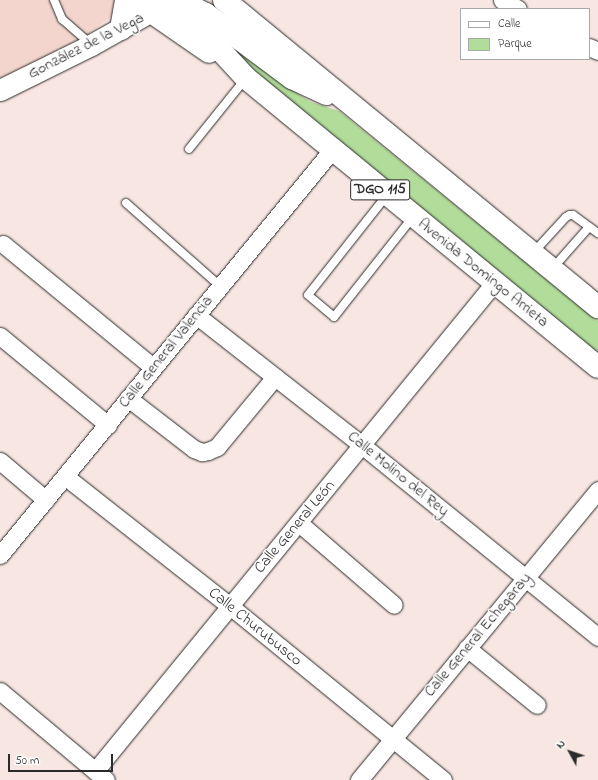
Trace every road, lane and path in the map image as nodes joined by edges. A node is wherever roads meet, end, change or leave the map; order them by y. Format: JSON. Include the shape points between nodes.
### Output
{"nodes":[{"id":1,"x":54,"y":0,"type":"edge"},
{"id":2,"x":126,"y":0,"type":"edge"},
{"id":3,"x":174,"y":0,"type":"edge"},
{"id":4,"x":224,"y":0,"type":"edge"},
{"id":5,"x":502,"y":0,"type":"edge"},
{"id":6,"x":143,"y":6,"type":"edge"},
{"id":7,"x":516,"y":8,"type":"edge"},
{"id":8,"x":120,"y":29,"type":"junction"},
{"id":9,"x":91,"y":45,"type":"junction"},
{"id":10,"x":246,"y":78,"type":"junction"},
{"id":11,"x":0,"y":90,"type":"edge"},
{"id":12,"x":348,"y":102,"type":"junction"},
{"id":13,"x":189,"y":149,"type":"dead end"},
{"id":14,"x":332,"y":150,"type":"junction"},
{"id":15,"x":387,"y":195,"type":"junction"},
{"id":16,"x":126,"y":203,"type":"dead end"},
{"id":17,"x":414,"y":216,"type":"junction"},
{"id":18,"x":589,"y":227,"type":"junction"},
{"id":19,"x":598,"y":233,"type":"edge"},
{"id":20,"x":3,"y":244,"type":"dead end"},
{"id":21,"x":532,"y":254,"type":"junction"},
{"id":22,"x":551,"y":270,"type":"junction"},
{"id":23,"x":494,"y":282,"type":"junction"},
{"id":24,"x":220,"y":286,"type":"junction"},
{"id":25,"x":598,"y":307,"type":"edge"},
{"id":26,"x":196,"y":315,"type":"junction"},
{"id":27,"x":0,"y":336,"type":"edge"},
{"id":28,"x":153,"y":367,"type":"junction"},
{"id":29,"x":598,"y":368,"type":"edge"},
{"id":30,"x":275,"y":376,"type":"junction"},
{"id":31,"x":128,"y":398,"type":"junction"},
{"id":32,"x":108,"y":425,"type":"junction"},
{"id":33,"x":363,"y":446,"type":"junction"},
{"id":34,"x":0,"y":461,"type":"edge"},
{"id":35,"x":66,"y":477,"type":"junction"},
{"id":36,"x":598,"y":490,"type":"edge"},
{"id":37,"x":46,"y":500,"type":"junction"},
{"id":38,"x":299,"y":523,"type":"junction"},
{"id":39,"x":0,"y":555,"type":"edge"},
{"id":40,"x":526,"y":578,"type":"junction"},
{"id":41,"x":394,"y":605,"type":"dead end"},
{"id":42,"x":230,"y":606,"type":"junction"},
{"id":43,"x":598,"y":637,"type":"edge"},
{"id":44,"x":467,"y":648,"type":"junction"},
{"id":45,"x":0,"y":691,"type":"edge"},
{"id":46,"x":537,"y":705,"type":"dead end"},
{"id":47,"x":391,"y":739,"type":"junction"},
{"id":48,"x":101,"y":776,"type":"edge"},
{"id":49,"x":359,"y":780,"type":"edge"},
{"id":50,"x":443,"y":780,"type":"edge"}],
"edges":[{"from":1,"to":9,"type":"lane","via":[[62,19]]},
{"from":2,"to":8,"type":"main road"},
{"from":3,"to":6,"type":"street","name":"González de la Vega"},
{"from":3,"to":10,"type":"main road","name":"Avenida Domingo Arrieta","number":"DGO 115"},
{"from":3,"to":12,"type":"main road","via":[[193,6],[206,14],[292,78],[310,88]]},
{"from":4,"to":12,"type":"main road","number":"DGO 115"},
{"from":5,"to":7,"type":"street"},
{"from":6,"to":8,"type":"street","name":"González de la Vega"},
{"from":6,"to":10,"type":"main road"},
{"from":8,"to":9,"type":"street","name":"González de la Vega"},
{"from":9,"to":11,"type":"street","name":"González de la Vega"},
{"from":10,"to":13,"type":"lane"},
{"from":10,"to":14,"type":"main road","name":"Avenida Domingo Arrieta","number":"DGO 115"},
{"from":12,"to":21,"type":"main road","number":"DGO 115"},
{"from":14,"to":15,"type":"main road","name":"Avenida Domingo Arrieta","number":"DGO 115"},
{"from":14,"to":24,"type":"street","name":"Calle General Valencia"},
{"from":15,"to":17,"type":"main road","name":"Avenida Domingo Arrieta","number":"DGO 115"},
{"from":15,"to":17,"type":"lane","via":[[308,295],[334,317]]},
{"from":16,"to":24,"type":"lane"},
{"from":17,"to":23,"type":"main road","name":"Avenida Domingo Arrieta","number":"DGO 115"},
{"from":18,"to":19,"type":"lane"},
{"from":18,"to":21,"type":"lane","via":[[573,215],[566,217]]},
{"from":18,"to":22,"type":"lane"},
{"from":20,"to":28,"type":"street"},
{"from":21,"to":22,"type":"main road","number":"DGO 115"},
{"from":22,"to":25,"type":"main road","number":"DGO 115"},
{"from":23,"to":29,"type":"main road","name":"Avenida Domingo Arrieta","number":"DGO 115"},
{"from":23,"to":33,"type":"street","name":"Calle General León"},
{"from":24,"to":26,"type":"street","name":"Calle General Valencia"},
{"from":26,"to":28,"type":"street","name":"Calle General Valencia"},
{"from":26,"to":30,"type":"street","name":"Calle Molino del Rey"},
{"from":27,"to":32,"type":"street"},
{"from":28,"to":31,"type":"street","name":"Calle General Valencia"},
{"from":30,"to":31,"type":"street","via":[[217,447],[202,452],[194,449]]},
{"from":30,"to":33,"type":"street","name":"Calle Molino del Rey"},
{"from":31,"to":32,"type":"street","name":"Calle General Valencia"},
{"from":32,"to":35,"type":"street","name":"Calle General Valencia"},
{"from":33,"to":38,"type":"street","name":"Calle General León"},
{"from":33,"to":40,"type":"street","name":"Calle Molino del Rey"},
{"from":34,"to":37,"type":"street"},
{"from":35,"to":37,"type":"street","name":"Calle General Valencia"},
{"from":35,"to":42,"type":"street","name":"Calle Churubusco"},
{"from":36,"to":40,"type":"street","name":"Calle General Echegaray"},
{"from":37,"to":39,"type":"street","name":"Calle General Valencia"},
{"from":38,"to":41,"type":"street"},
{"from":38,"to":42,"type":"street","name":"Calle General León"},
{"from":40,"to":43,"type":"street","name":"Calle Molino del Rey"},
{"from":40,"to":44,"type":"street","name":"Calle General Echegaray"},
{"from":42,"to":47,"type":"street","name":"Calle Churubusco"},
{"from":42,"to":48,"type":"street","name":"Calle General León"},
{"from":44,"to":46,"type":"street"},
{"from":44,"to":47,"type":"street","name":"Calle General Echegaray"},
{"from":45,"to":48,"type":"street"},
{"from":47,"to":49,"type":"street","name":"Calle General Echegaray"},
{"from":47,"to":50,"type":"street","name":"Calle Churubusco"}]}
